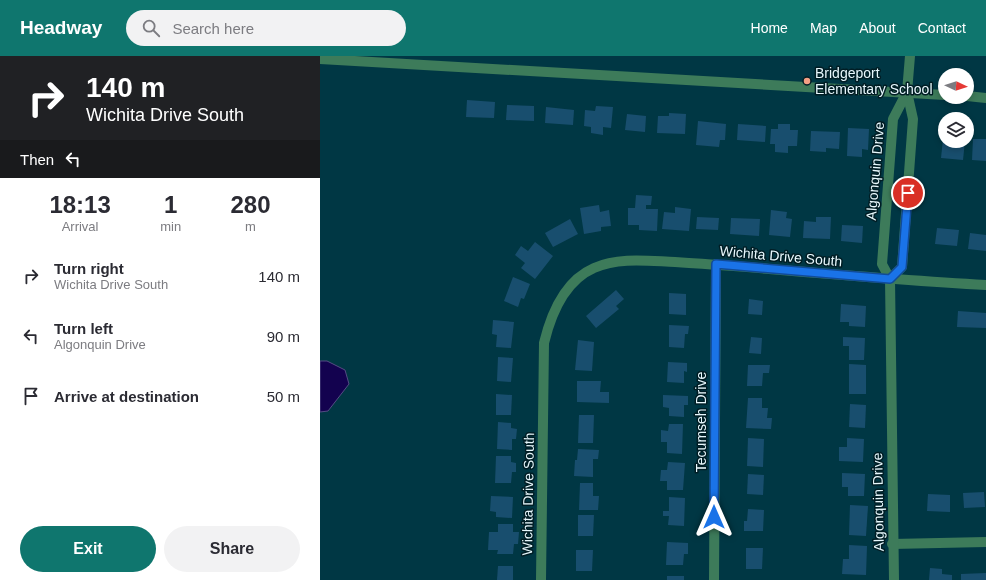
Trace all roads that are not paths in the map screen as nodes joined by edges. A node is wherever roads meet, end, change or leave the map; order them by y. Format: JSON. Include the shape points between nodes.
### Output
{"nodes":[{"id":1,"x":910,"y":56,"type":"edge"},
{"id":2,"x":320,"y":59,"type":"edge"},
{"id":3,"x":907,"y":92,"type":"junction"},
{"id":4,"x":938,"y":94,"type":"edge"},
{"id":5,"x":974,"y":97,"type":"edge"},
{"id":6,"x":986,"y":98,"type":"edge"},
{"id":7,"x":716,"y":264,"type":"junction"},
{"id":8,"x":890,"y":279,"type":"junction"},
{"id":9,"x":986,"y":285,"type":"edge"},
{"id":10,"x":986,"y":542,"type":"edge"},
{"id":11,"x":892,"y":544,"type":"junction"},
{"id":12,"x":541,"y":580,"type":"edge"},
{"id":13,"x":714,"y":580,"type":"edge"},
{"id":14,"x":894,"y":580,"type":"edge"}],
"edges":[{"from":1,"to":3,"type":"street"},
{"from":2,"to":3,"type":"street"},
{"from":3,"to":4,"type":"street"},
{"from":3,"to":8,"type":"street","name":"Algonquin Drive","via":[[893,119],[882,264]]},
{"from":3,"to":8,"type":"street","via":[[914,119],[902,267]]},
{"from":5,"to":6,"type":"street"},
{"from":7,"to":8,"type":"street","name":"Wichita Drive South"},
{"from":7,"to":12,"type":"street","name":"Wichita Drive South","via":[[615,262],[593,268],[574,282],[559,299],[549,322],[544,343]]},
{"from":7,"to":13,"type":"street","name":"Tecumseh Drive"},
{"from":8,"to":9,"type":"street","name":"Wichita Drive South"},
{"from":8,"to":11,"type":"street","name":"Algonquin Drive"},
{"from":10,"to":11,"type":"street"},
{"from":11,"to":14,"type":"street","name":"Algonquin Drive"}]}
